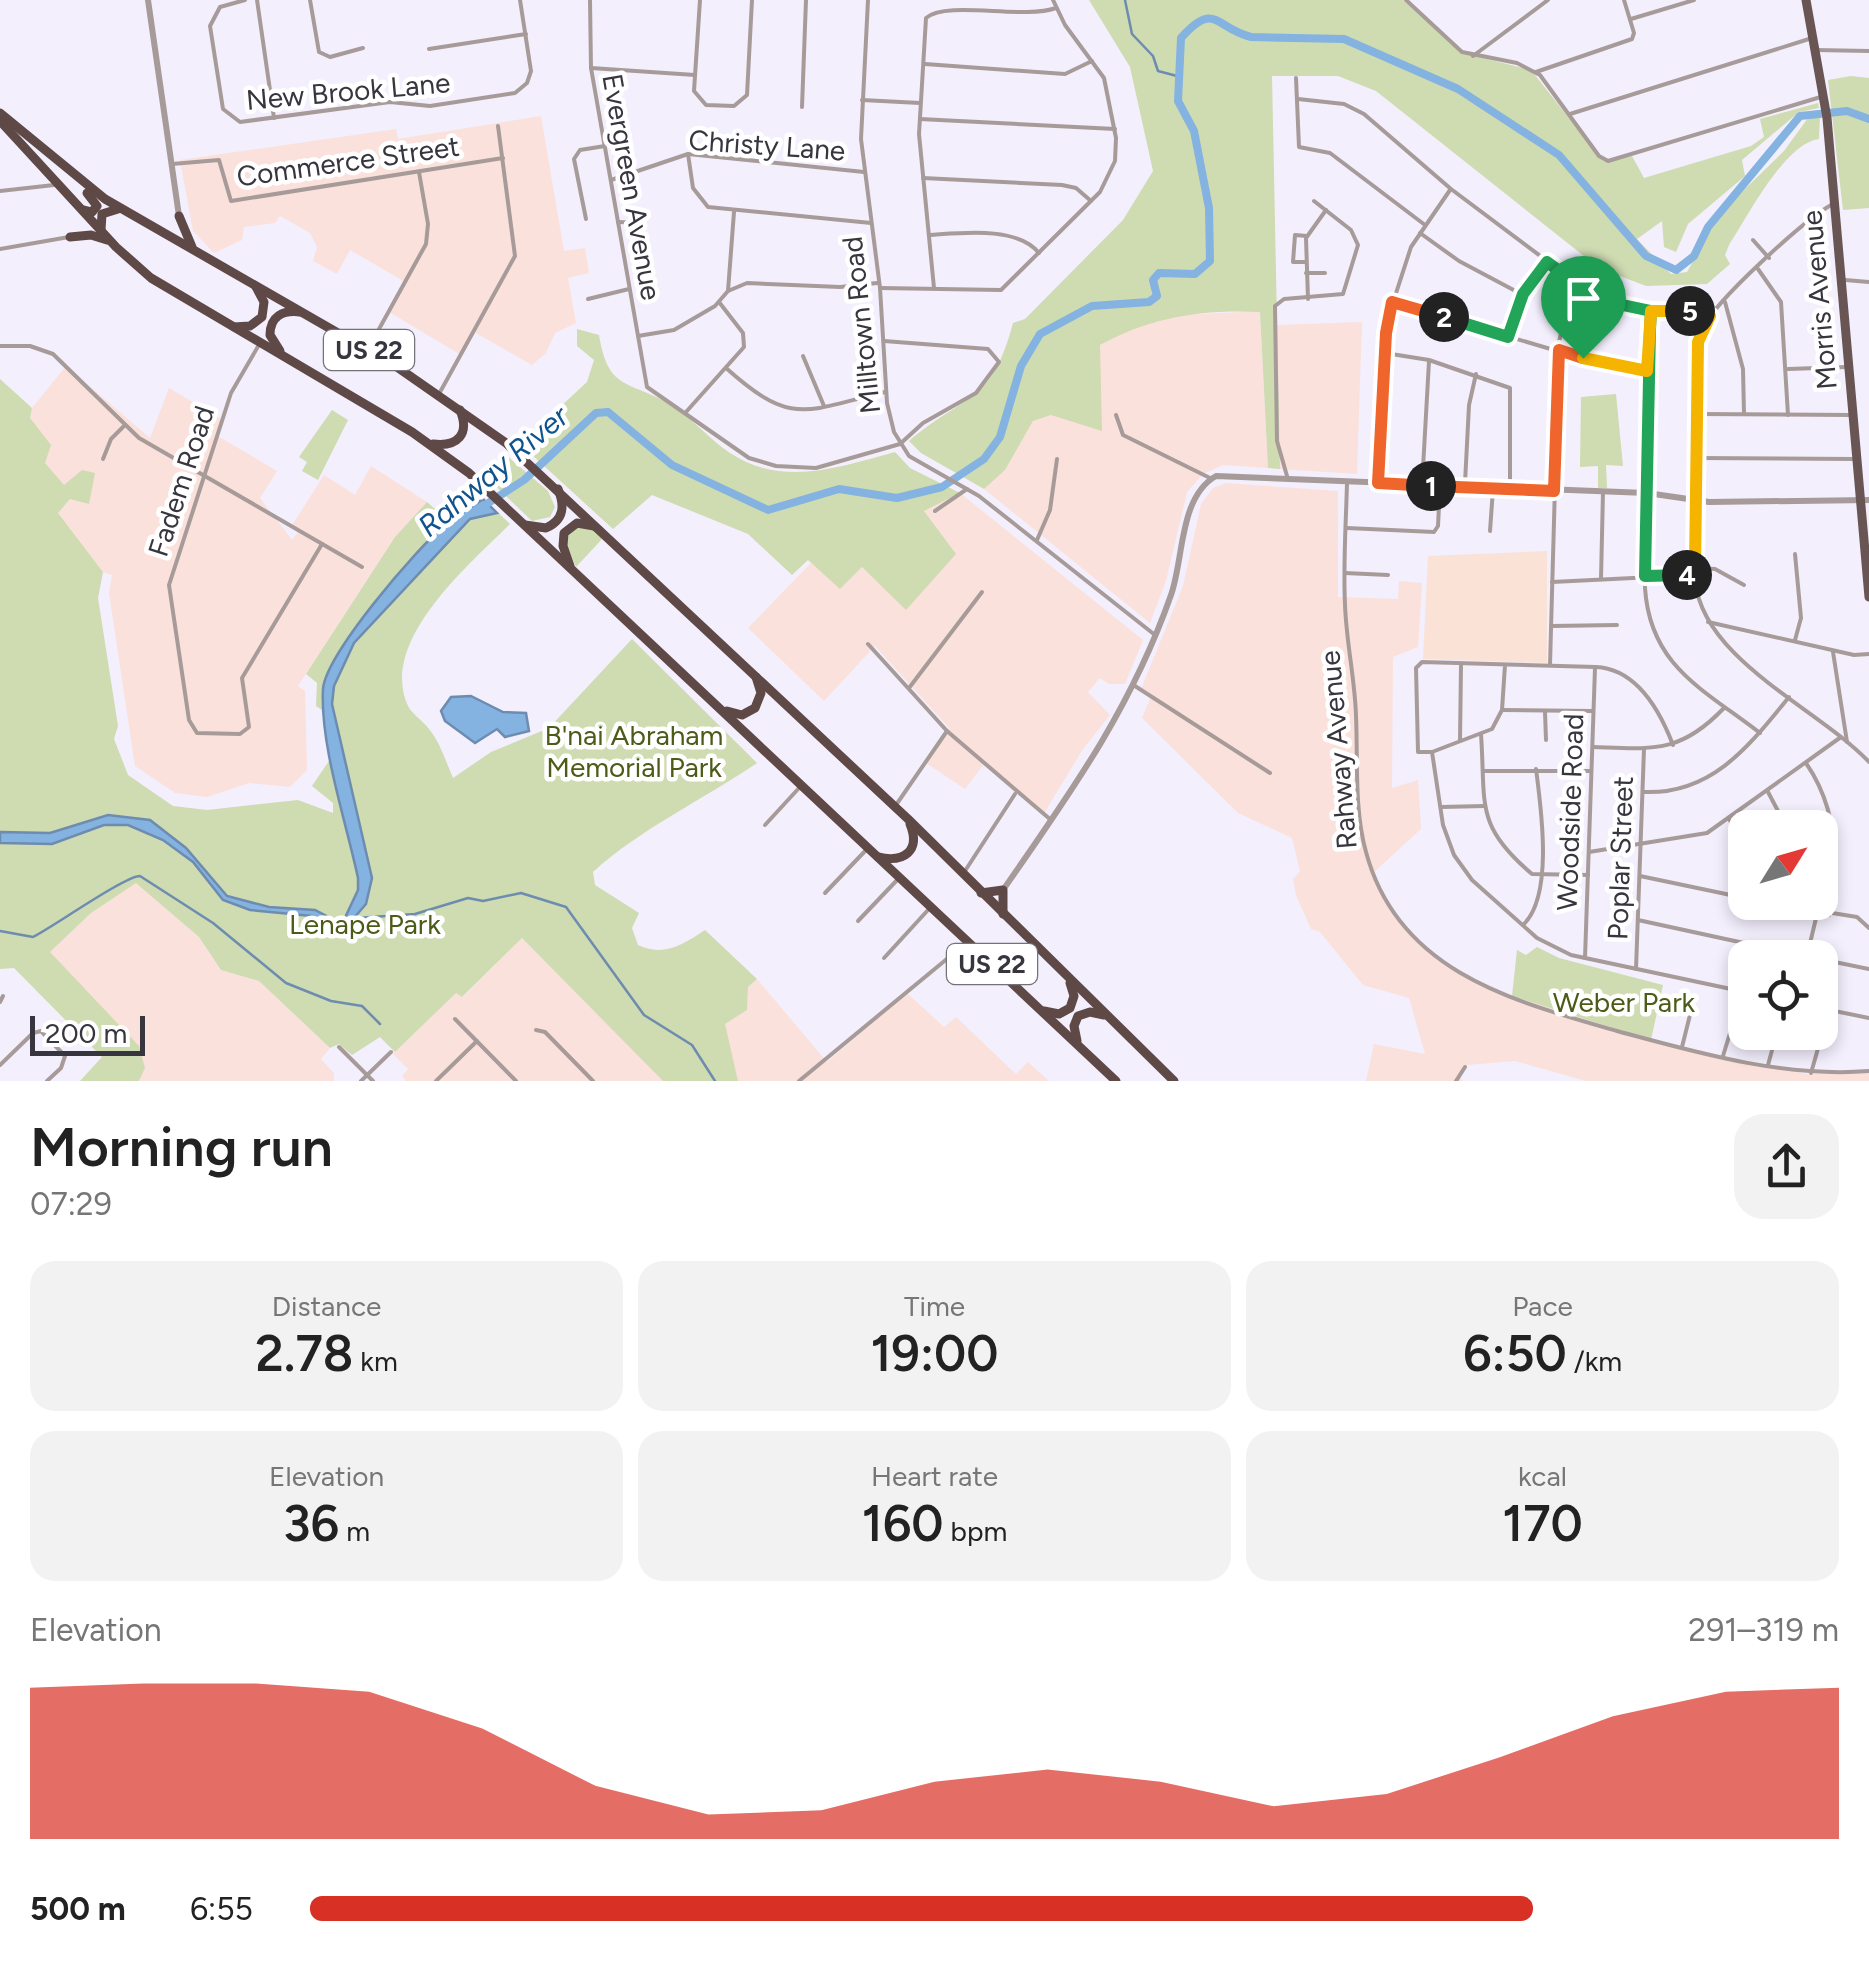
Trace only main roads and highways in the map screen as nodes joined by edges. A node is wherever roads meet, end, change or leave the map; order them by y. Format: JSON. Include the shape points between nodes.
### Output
{"nodes":[{"id":1,"x":1806,"y":0,"type":"edge"},
{"id":2,"x":0,"y":113,"type":"edge"},
{"id":3,"x":0,"y":120,"type":"edge"},
{"id":4,"x":54,"y":161,"type":"junction"},
{"id":5,"x":79,"y":207,"type":"junction"},
{"id":6,"x":121,"y":209,"type":"junction"},
{"id":7,"x":102,"y":232,"type":"junction"},
{"id":8,"x":162,"y":234,"type":"junction"},
{"id":9,"x":110,"y":242,"type":"junction"},
{"id":10,"x":197,"y":253,"type":"junction"},
{"id":11,"x":255,"y":286,"type":"junction"},
{"id":12,"x":303,"y":313,"type":"junction"},
{"id":13,"x":231,"y":326,"type":"junction"},
{"id":14,"x":286,"y":358,"type":"junction"},
{"id":15,"x":458,"y":406,"type":"junction"},
{"id":16,"x":430,"y":444,"type":"junction"},
{"id":17,"x":556,"y":486,"type":"junction"},
{"id":18,"x":1864,"y":500,"type":"edge"},
{"id":19,"x":523,"y":524,"type":"junction"},
{"id":20,"x":605,"y":532,"type":"junction"},
{"id":21,"x":574,"y":572,"type":"junction"},
{"id":22,"x":1868,"y":581,"type":"edge"},
{"id":23,"x":1869,"y":597,"type":"edge"},
{"id":24,"x":753,"y":672,"type":"junction"},
{"id":25,"x":720,"y":709,"type":"junction"},
{"id":26,"x":908,"y":818,"type":"junction"},
{"id":27,"x":872,"y":852,"type":"junction"},
{"id":28,"x":981,"y":892,"type":"junction"},
{"id":29,"x":1004,"y":916,"type":"junction"},
{"id":30,"x":1068,"y":980,"type":"junction"},
{"id":31,"x":1042,"y":1010,"type":"junction"},
{"id":32,"x":1107,"y":1016,"type":"junction"},
{"id":33,"x":1078,"y":1045,"type":"junction"},
{"id":34,"x":1116,"y":1081,"type":"edge"},
{"id":35,"x":1174,"y":1081,"type":"edge"}],
"edges":[{"from":1,"to":18,"type":"main road","name":"Morris Avenue","via":[[1824,99],[1854,454]]},
{"from":2,"to":4,"type":"highway","number":"US 22"},
{"from":3,"to":5,"type":"highway","number":"US 22"},
{"from":4,"to":5,"type":"highway","via":[[98,205],[92,212]]},
{"from":4,"to":6,"type":"highway","number":"US 22"},
{"from":5,"to":7,"type":"highway","number":"US 22"},
{"from":5,"to":9,"type":"highway","via":[[83,225],[70,237]]},
{"from":6,"to":7,"type":"highway","via":[[102,214]]},
{"from":6,"to":8,"type":"highway","number":"US 22"},
{"from":7,"to":9,"type":"highway","number":"US 22"},
{"from":8,"to":10,"type":"highway","number":"US 22"},
{"from":8,"to":10,"type":"highway","via":[[176,230],[179,216]]},
{"from":9,"to":13,"type":"highway","number":"US 22","via":[[165,287]]},
{"from":10,"to":11,"type":"highway","number":"US 22"},
{"from":11,"to":12,"type":"highway","number":"US 22"},
{"from":11,"to":13,"type":"highway","via":[[264,302],[262,318]]},
{"from":12,"to":14,"type":"highway","via":[[281,314],[270,328]]},
{"from":12,"to":15,"type":"highway","number":"US 22"},
{"from":13,"to":14,"type":"highway","number":"US 22"},
{"from":14,"to":16,"type":"highway","number":"US 22"},
{"from":15,"to":16,"type":"highway","via":[[465,424],[461,437]]},
{"from":15,"to":17,"type":"highway","number":"US 22"},
{"from":16,"to":19,"type":"highway","number":"US 22"},
{"from":17,"to":19,"type":"highway","via":[[563,510],[556,522],[543,528]]},
{"from":17,"to":20,"type":"highway","number":"US 22"},
{"from":18,"to":22,"type":"main road","name":"Morris Avenue"},
{"from":19,"to":21,"type":"highway","number":"US 22"},
{"from":20,"to":21,"type":"highway","via":[[582,522],[566,530],[562,546]]},
{"from":20,"to":24,"type":"highway","number":"US 22"},
{"from":21,"to":25,"type":"highway","number":"US 22"},
{"from":22,"to":23,"type":"main road","name":"Morris Avenue"},
{"from":24,"to":25,"type":"highway","via":[[762,693],[756,708],[742,715]]},
{"from":24,"to":26,"type":"highway","number":"US 22"},
{"from":25,"to":27,"type":"highway","number":"US 22"},
{"from":26,"to":27,"type":"highway","via":[[910,852],[897,860]]},
{"from":26,"to":28,"type":"highway","number":"US 22"},
{"from":27,"to":31,"type":"highway","number":"US 22"},
{"from":28,"to":29,"type":"highway","number":"US 22"},
{"from":28,"to":29,"type":"highway","via":[[1004,890]]},
{"from":29,"to":30,"type":"highway","number":"US 22"},
{"from":30,"to":31,"type":"highway","via":[[1070,1008],[1059,1014]]},
{"from":30,"to":32,"type":"highway","number":"US 22"},
{"from":31,"to":33,"type":"highway","number":"US 22"},
{"from":32,"to":33,"type":"highway","via":[[1088,1012],[1077,1018]]},
{"from":32,"to":35,"type":"highway","number":"US 22"},
{"from":33,"to":34,"type":"highway","number":"US 22"}]}
